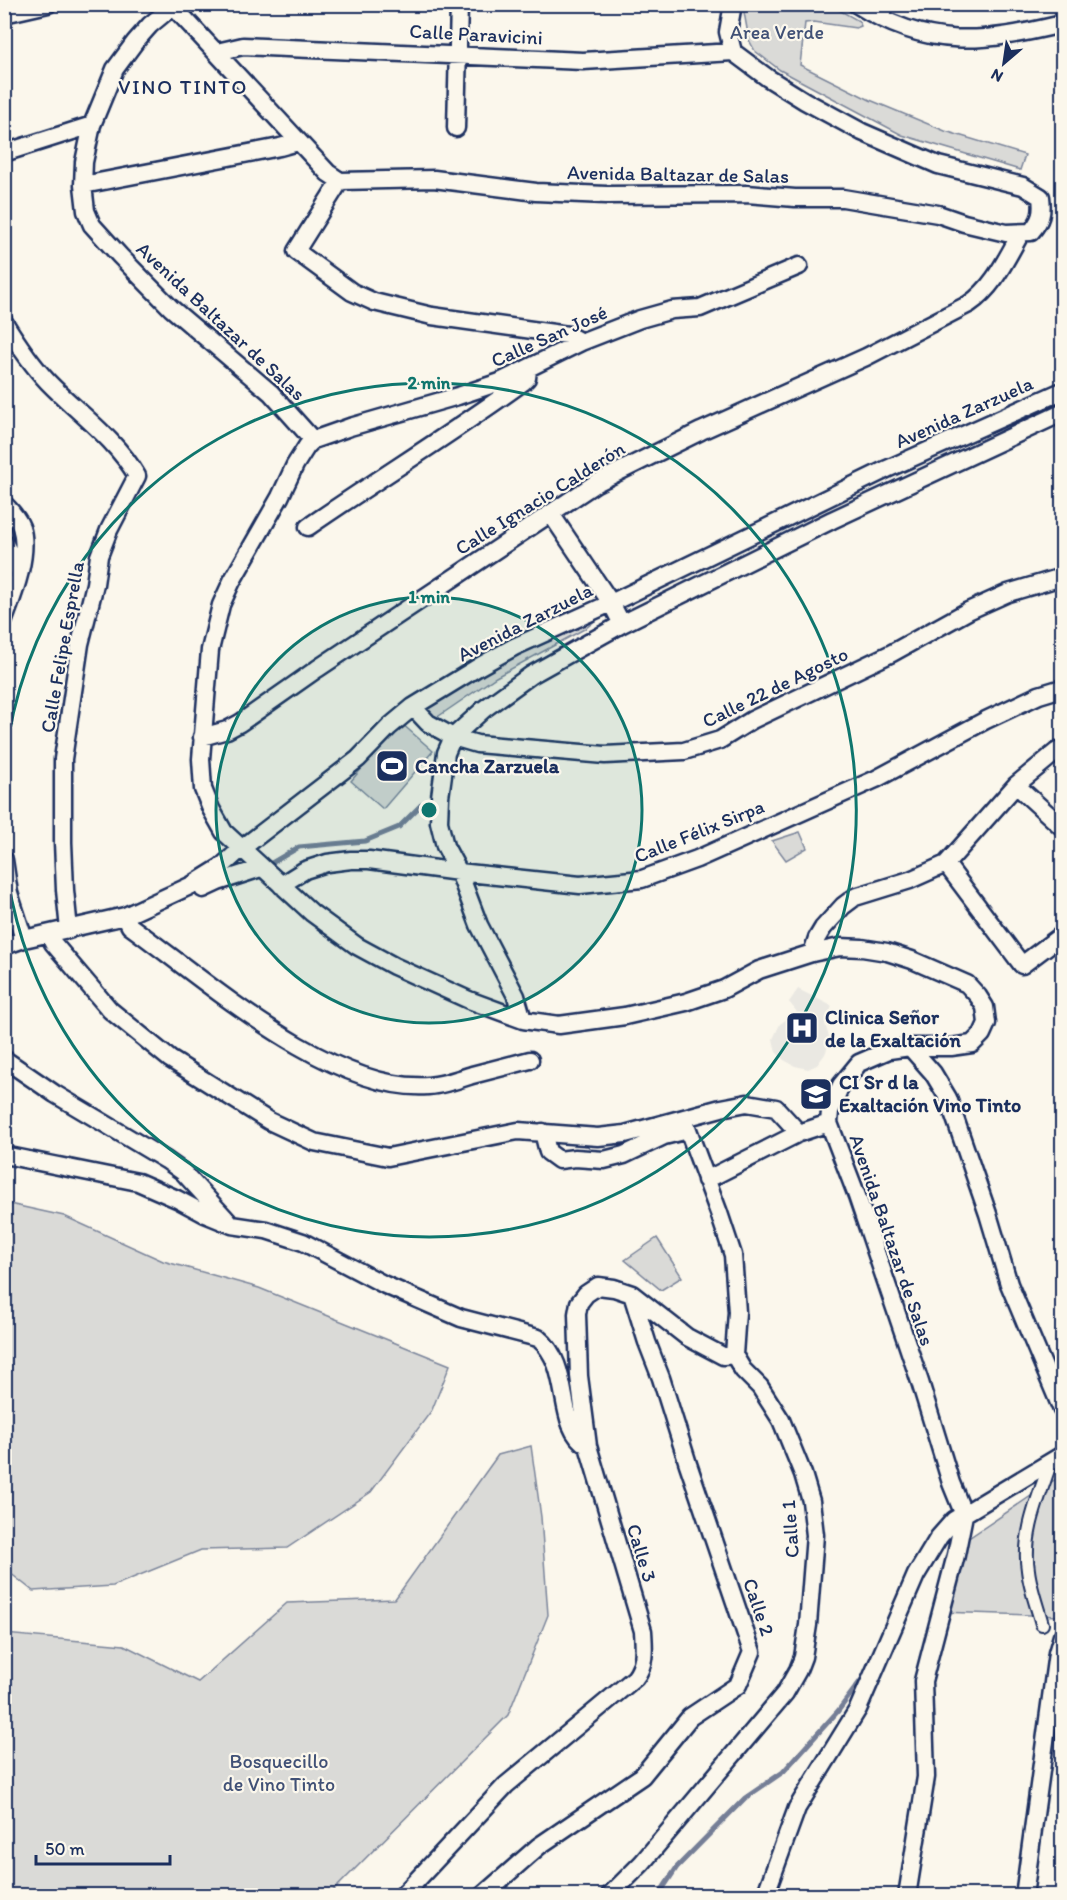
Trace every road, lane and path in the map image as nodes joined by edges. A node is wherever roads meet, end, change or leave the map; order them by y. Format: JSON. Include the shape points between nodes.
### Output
{"nodes":[{"id":1,"x":48,"y":4,"type":"edge"},
{"id":2,"x":459,"y":4,"type":"edge"},
{"id":3,"x":855,"y":4,"type":"edge"},
{"id":4,"x":172,"y":5,"type":"edge"},
{"id":5,"x":727,"y":7,"type":"edge"},
{"id":6,"x":885,"y":12,"type":"edge"},
{"id":7,"x":4,"y":14,"type":"edge"},
{"id":8,"x":1062,"y":24,"type":"edge"},
{"id":9,"x":217,"y":52,"type":"junction"},
{"id":10,"x":733,"y":52,"type":"junction"},
{"id":11,"x":458,"y":54,"type":"junction"},
{"id":12,"x":92,"y":125,"type":"junction"},
{"id":13,"x":456,"y":128,"type":"dead end"},
{"id":14,"x":298,"y":142,"type":"junction"},
{"id":15,"x":4,"y":153,"type":"edge"},
{"id":16,"x":340,"y":180,"type":"junction"},
{"id":17,"x":83,"y":184,"type":"junction"},
{"id":18,"x":1021,"y":233,"type":"junction"},
{"id":19,"x":799,"y":266,"type":"dead end"},
{"id":20,"x":4,"y":322,"type":"edge"},
{"id":21,"x":581,"y":342,"type":"junction"},
{"id":22,"x":528,"y":369,"type":"junction"},
{"id":23,"x":1062,"y":392,"type":"edge"},
{"id":24,"x":1062,"y":413,"type":"edge"},
{"id":25,"x":314,"y":441,"type":"junction"},
{"id":26,"x":4,"y":504,"type":"edge"},
{"id":27,"x":551,"y":514,"type":"junction"},
{"id":28,"x":308,"y":527,"type":"dead end"},
{"id":29,"x":4,"y":542,"type":"edge"},
{"id":30,"x":19,"y":572,"type":"junction"},
{"id":31,"x":1062,"y":577,"type":"edge"},
{"id":32,"x":611,"y":603,"type":"junction"},
{"id":33,"x":4,"y":620,"type":"edge"},
{"id":34,"x":622,"y":624,"type":"junction"},
{"id":35,"x":1062,"y":688,"type":"edge"},
{"id":36,"x":412,"y":707,"type":"junction"},
{"id":37,"x":202,"y":737,"type":"junction"},
{"id":38,"x":453,"y":737,"type":"junction"},
{"id":39,"x":1062,"y":749,"type":"edge"},
{"id":40,"x":1016,"y":785,"type":"junction"},
{"id":41,"x":1062,"y":827,"type":"edge"},
{"id":42,"x":241,"y":849,"type":"junction"},
{"id":43,"x":4,"y":860,"type":"edge"},
{"id":44,"x":946,"y":864,"type":"junction"},
{"id":45,"x":261,"y":868,"type":"junction"},
{"id":46,"x":459,"y":872,"type":"junction"},
{"id":47,"x":281,"y":885,"type":"junction"},
{"id":48,"x":128,"y":921,"type":"junction"},
{"id":49,"x":69,"y":930,"type":"junction"},
{"id":50,"x":1062,"y":935,"type":"edge"},
{"id":51,"x":51,"y":938,"type":"junction"},
{"id":52,"x":24,"y":939,"type":"junction"},
{"id":53,"x":4,"y":946,"type":"edge"},
{"id":54,"x":812,"y":953,"type":"junction"},
{"id":55,"x":4,"y":955,"type":"edge"},
{"id":56,"x":523,"y":1020,"type":"junction"},
{"id":57,"x":910,"y":1047,"type":"junction"},
{"id":58,"x":4,"y":1059,"type":"edge"},
{"id":59,"x":530,"y":1060,"type":"dead end"},
{"id":60,"x":829,"y":1123,"type":"junction"},
{"id":61,"x":686,"y":1124,"type":"junction"},
{"id":62,"x":543,"y":1132,"type":"junction"},
{"id":63,"x":799,"y":1133,"type":"junction"},
{"id":64,"x":4,"y":1155,"type":"edge"},
{"id":65,"x":706,"y":1180,"type":"junction"},
{"id":66,"x":232,"y":1225,"type":"junction"},
{"id":67,"x":632,"y":1294,"type":"junction"},
{"id":68,"x":734,"y":1355,"type":"junction"},
{"id":69,"x":1062,"y":1410,"type":"edge"},
{"id":70,"x":588,"y":1446,"type":"junction"},
{"id":71,"x":1057,"y":1458,"type":"edge"},
{"id":72,"x":964,"y":1515,"type":"junction"},
{"id":73,"x":1042,"y":1624,"type":"dead end"},
{"id":74,"x":1062,"y":1636,"type":"edge"},
{"id":75,"x":402,"y":1896,"type":"edge"},
{"id":76,"x":482,"y":1896,"type":"edge"},
{"id":77,"x":609,"y":1896,"type":"edge"},
{"id":78,"x":765,"y":1896,"type":"edge"},
{"id":79,"x":907,"y":1896,"type":"edge"},
{"id":80,"x":1024,"y":1896,"type":"edge"}],
"edges":[{"from":1,"to":7,"type":"street"},
{"from":2,"to":11,"type":"street"},
{"from":3,"to":6,"type":"street"},
{"from":4,"to":9,"type":"street","name":"Avenida Baltazar de Salas"},
{"from":4,"to":12,"type":"street","name":"Avenida Baltazar de Salas","via":[[142,34],[116,69]]},
{"from":5,"to":10,"type":"street"},
{"from":6,"to":8,"type":"street","via":[[922,34],[955,40],[1024,33]]},
{"from":9,"to":11,"type":"street","name":"Calle Paravicini","via":[[243,46]]},
{"from":9,"to":14,"type":"street","name":"Avenida Baltazar de Salas"},
{"from":10,"to":11,"type":"street","name":"Calle Paravicini","via":[[583,61]]},
{"from":10,"to":18,"type":"street","via":[[795,95],[862,132],[938,165],[1023,186],[1041,197],[1041,218],[1030,232]]},
{"from":11,"to":13,"type":"street"},
{"from":12,"to":15,"type":"street"},
{"from":12,"to":17,"type":"street","name":"Avenida Baltazar de Salas"},
{"from":14,"to":16,"type":"street","name":"Avenida Baltazar de Salas"},
{"from":14,"to":17,"type":"street"},
{"from":16,"to":18,"type":"street","name":"Avenida Baltazar de Salas","via":[[434,179],[536,192],[606,195],[843,198]]},
{"from":16,"to":21,"type":"street","via":[[296,252],[352,292],[374,302],[432,316],[568,335]]},
{"from":17,"to":25,"type":"street","name":"Avenida Baltazar de Salas","via":[[86,211],[102,238],[171,308],[271,393]]},
{"from":18,"to":27,"type":"street","name":"Calle Ignacio Calderón","via":[[989,287],[969,304],[876,352],[634,462]]},
{"from":19,"to":21,"type":"street","name":"Calle San José","via":[[700,308],[672,310],[640,319]]},
{"from":20,"to":49,"type":"street","name":"Calle Felipe Esprella","via":[[47,381],[124,454],[137,476],[99,556],[78,655],[63,759]]},
{"from":21,"to":22,"type":"street","name":"Calle San José"},
{"from":22,"to":25,"type":"street","name":"Calle San José","via":[[500,382]]},
{"from":22,"to":28,"type":"street","via":[[523,382],[472,420]]},
{"from":23,"to":32,"type":"street","name":"Avenida Zarzuela","via":[[887,469]]},
{"from":24,"to":34,"type":"street"},
{"from":25,"to":37,"type":"street","name":"Avenida Baltazar de Salas","via":[[295,465],[222,605],[210,650]]},
{"from":26,"to":30,"type":"street","via":[[21,527],[24,549]]},
{"from":27,"to":32,"type":"street"},
{"from":27,"to":37,"type":"street","name":"Calle Ignacio Calderón","via":[[240,723]]},
{"from":29,"to":30,"type":"street"},
{"from":30,"to":33,"type":"street"},
{"from":31,"to":38,"type":"street","name":"Calle 22 de Agosto","via":[[1008,593],[968,611],[892,653],[698,748],[605,755],[477,744]]},
{"from":32,"to":34,"type":"street"},
{"from":32,"to":36,"type":"street","name":"Avenida Zarzuela","via":[[514,647]]},
{"from":34,"to":38,"type":"street","via":[[531,675]]},
{"from":35,"to":46,"type":"street","name":"Calle Félix Sirpa","via":[[943,741],[876,779],[697,859],[642,879],[580,885]]},
{"from":36,"to":38,"type":"street","name":"Calle 22 de Agosto","via":[[428,723]]},
{"from":36,"to":42,"type":"street","name":"Avenida Zarzuela","via":[[358,759]]},
{"from":37,"to":42,"type":"street","name":"Avenida Baltazar de Salas","via":[[203,789],[224,832]]},
{"from":38,"to":46,"type":"street","via":[[446,753],[439,822],[445,846]]},
{"from":39,"to":40,"type":"street"},
{"from":40,"to":41,"type":"street"},
{"from":40,"to":44,"type":"street"},
{"from":42,"to":45,"type":"street","name":"Avenida Baltazar de Salas"},
{"from":42,"to":48,"type":"street","name":"Avenida Zarzuela","via":[[207,877]]},
{"from":43,"to":52,"type":"street","via":[[9,893]]},
{"from":44,"to":50,"type":"street","via":[[1022,965]]},
{"from":44,"to":54,"type":"street","via":[[855,897],[823,928]]},
{"from":45,"to":47,"type":"street","name":"Avenida Baltazar de Salas"},
{"from":45,"to":48,"type":"street"},
{"from":46,"to":47,"type":"street","name":"Calle Félix Sirpa","via":[[351,860],[305,870]]},
{"from":46,"to":56,"type":"street","via":[[479,926],[516,996]]},
{"from":47,"to":56,"type":"street","name":"Avenida Baltazar de Salas","via":[[357,946],[452,993]]},
{"from":48,"to":49,"type":"street","name":"Avenida Zarzuela"},
{"from":48,"to":51,"type":"street"},
{"from":48,"to":59,"type":"street","via":[[252,1016],[329,1062],[372,1079],[428,1086]]},
{"from":49,"to":51,"type":"street","name":"Avenida Zarzuela"},
{"from":51,"to":52,"type":"street","name":"Avenida Zarzuela"},
{"from":51,"to":55,"type":"street"},
{"from":51,"to":62,"type":"street","via":[[110,1010],[170,1059],[269,1121],[314,1142],[387,1157],[518,1131]]},
{"from":52,"to":53,"type":"street","name":"Avenida Zarzuela"},
{"from":54,"to":56,"type":"street","name":"Avenida Baltazar de Salas","via":[[759,970],[724,989],[686,1002],[559,1025]]},
{"from":54,"to":57,"type":"street","name":"Avenida Baltazar de Salas","via":[[840,947],[887,952],[967,984],[985,1007],[987,1023],[972,1044]]},
{"from":57,"to":60,"type":"street","name":"Avenida Baltazar de Salas","via":[[889,1050],[860,1063],[842,1084]]},
{"from":57,"to":69,"type":"street","via":[[948,1098],[1009,1284]]},
{"from":58,"to":66,"type":"street","via":[[183,1172]]},
{"from":60,"to":63,"type":"street"},
{"from":60,"to":72,"type":"street","name":"Avenida Baltazar de Salas"},
{"from":61,"to":62,"type":"street","via":[[598,1137]]},
{"from":61,"to":62,"type":"street","via":[[624,1155],[604,1160],[559,1160],[548,1152]]},
{"from":61,"to":63,"type":"street","via":[[721,1108],[747,1103],[776,1108]]},
{"from":61,"to":65,"type":"street"},
{"from":63,"to":65,"type":"street"},
{"from":64,"to":66,"type":"street","via":[[138,1182]]},
{"from":65,"to":68,"type":"street","via":[[732,1255]]},
{"from":66,"to":70,"type":"street","via":[[286,1235],[461,1318],[538,1338],[554,1356],[575,1436]]},
{"from":67,"to":68,"type":"street","name":"Calle 3","via":[[687,1337],[723,1356]]},
{"from":67,"to":70,"type":"street","name":"Calle 3","via":[[598,1286],[579,1303],[579,1376]]},
{"from":67,"to":76,"type":"street","name":"Calle 2","via":[[752,1652],[738,1685],[690,1717],[642,1776],[539,1846]]},
{"from":68,"to":77,"type":"street","name":"Calle 1","via":[[781,1420],[811,1501],[815,1535],[803,1657],[785,1694],[642,1863]]},
{"from":70,"to":75,"type":"street","name":"Calle 3","via":[[643,1631],[642,1670],[506,1785]]},
{"from":71,"to":72,"type":"street"},
{"from":71,"to":73,"type":"street","via":[[1034,1512],[1028,1542],[1027,1569]]},
{"from":72,"to":78,"type":"street","via":[[942,1532],[916,1575],[858,1709],[797,1808]]},
{"from":72,"to":79,"type":"street","via":[[923,1681],[926,1777]]},
{"from":74,"to":80,"type":"street"}]}
